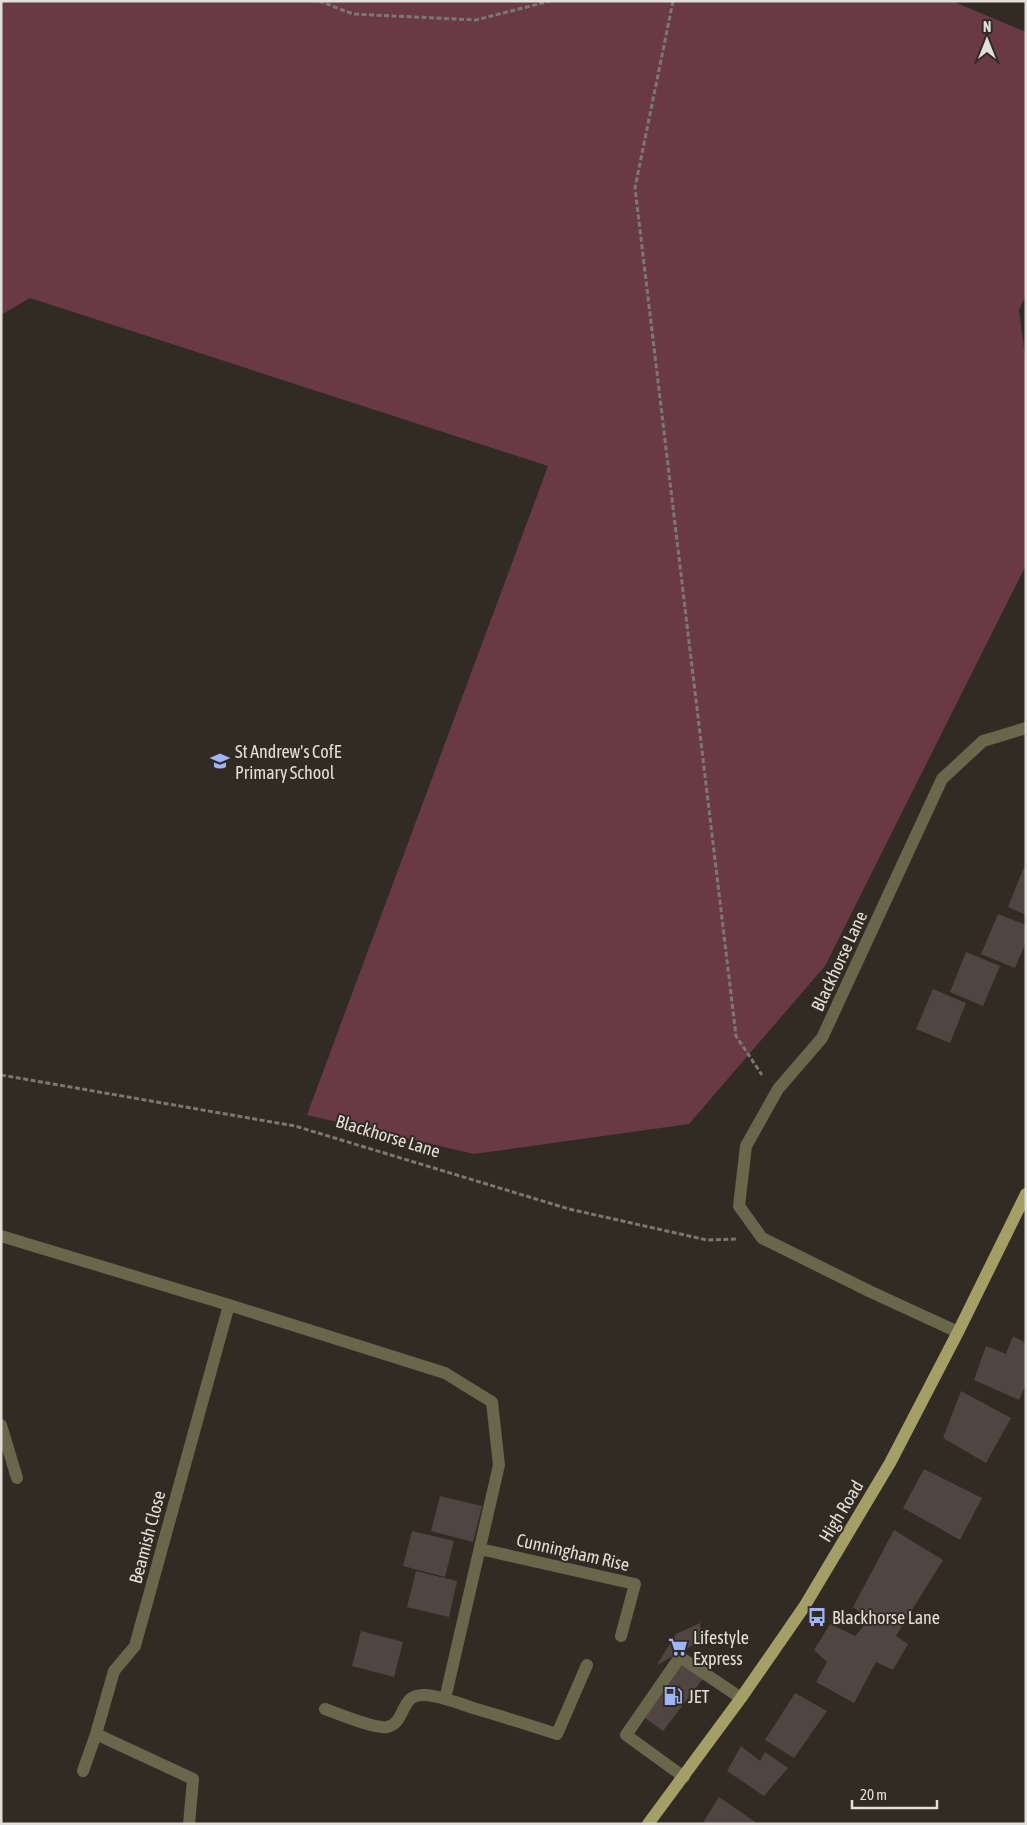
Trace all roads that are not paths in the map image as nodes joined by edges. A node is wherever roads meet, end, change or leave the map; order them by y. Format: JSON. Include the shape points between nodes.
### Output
{"nodes":[{"id":1,"x":1026,"y":728,"type":"edge"},
{"id":2,"x":1026,"y":1194,"type":"edge"},
{"id":3,"x":1,"y":1236,"type":"edge"},
{"id":4,"x":230,"y":1305,"type":"junction"},
{"id":5,"x":958,"y":1332,"type":"junction"},
{"id":6,"x":1,"y":1425,"type":"edge"},
{"id":7,"x":17,"y":1478,"type":"dead end"},
{"id":8,"x":480,"y":1549,"type":"junction"},
{"id":9,"x":621,"y":1636,"type":"dead end"},
{"id":10,"x":587,"y":1665,"type":"dead end"},
{"id":11,"x":741,"y":1698,"type":"junction"},
{"id":12,"x":445,"y":1699,"type":"junction"},
{"id":13,"x":325,"y":1709,"type":"dead end"},
{"id":14,"x":96,"y":1734,"type":"junction"},
{"id":15,"x":83,"y":1771,"type":"dead end"},
{"id":16,"x":684,"y":1777,"type":"junction"},
{"id":17,"x":189,"y":1824,"type":"edge"},
{"id":18,"x":648,"y":1824,"type":"edge"}],
"edges":[{"from":1,"to":5,"type":"street","name":"Blackhorse Lane","via":[[983,741],[942,779],[822,1038],[778,1089],[746,1146],[740,1206],[762,1238]]},
{"from":2,"to":5,"type":"main road","name":"High Road"},
{"from":3,"to":4,"type":"street"},
{"from":4,"to":8,"type":"street","via":[[445,1373],[492,1402],[499,1465]]},
{"from":4,"to":14,"type":"street","name":"Beamish Close","via":[[135,1646],[114,1671]]},
{"from":5,"to":11,"type":"main road","name":"High Road","via":[[885,1471],[804,1607]]},
{"from":6,"to":7,"type":"street"},
{"from":8,"to":9,"type":"street","name":"Cunningham Rise","via":[[635,1584]]},
{"from":8,"to":12,"type":"street"},
{"from":10,"to":12,"type":"street","via":[[557,1734]]},
{"from":11,"to":16,"type":"main road","name":"High Road"},
{"from":11,"to":16,"type":"street","via":[[680,1656],[626,1735]]},
{"from":12,"to":13,"type":"street","via":[[424,1694],[412,1697],[398,1722],[382,1727]]},
{"from":14,"to":15,"type":"street","name":"Beamish Close"},
{"from":14,"to":17,"type":"street","via":[[193,1779]]},
{"from":16,"to":18,"type":"main road","name":"High Road"}]}
